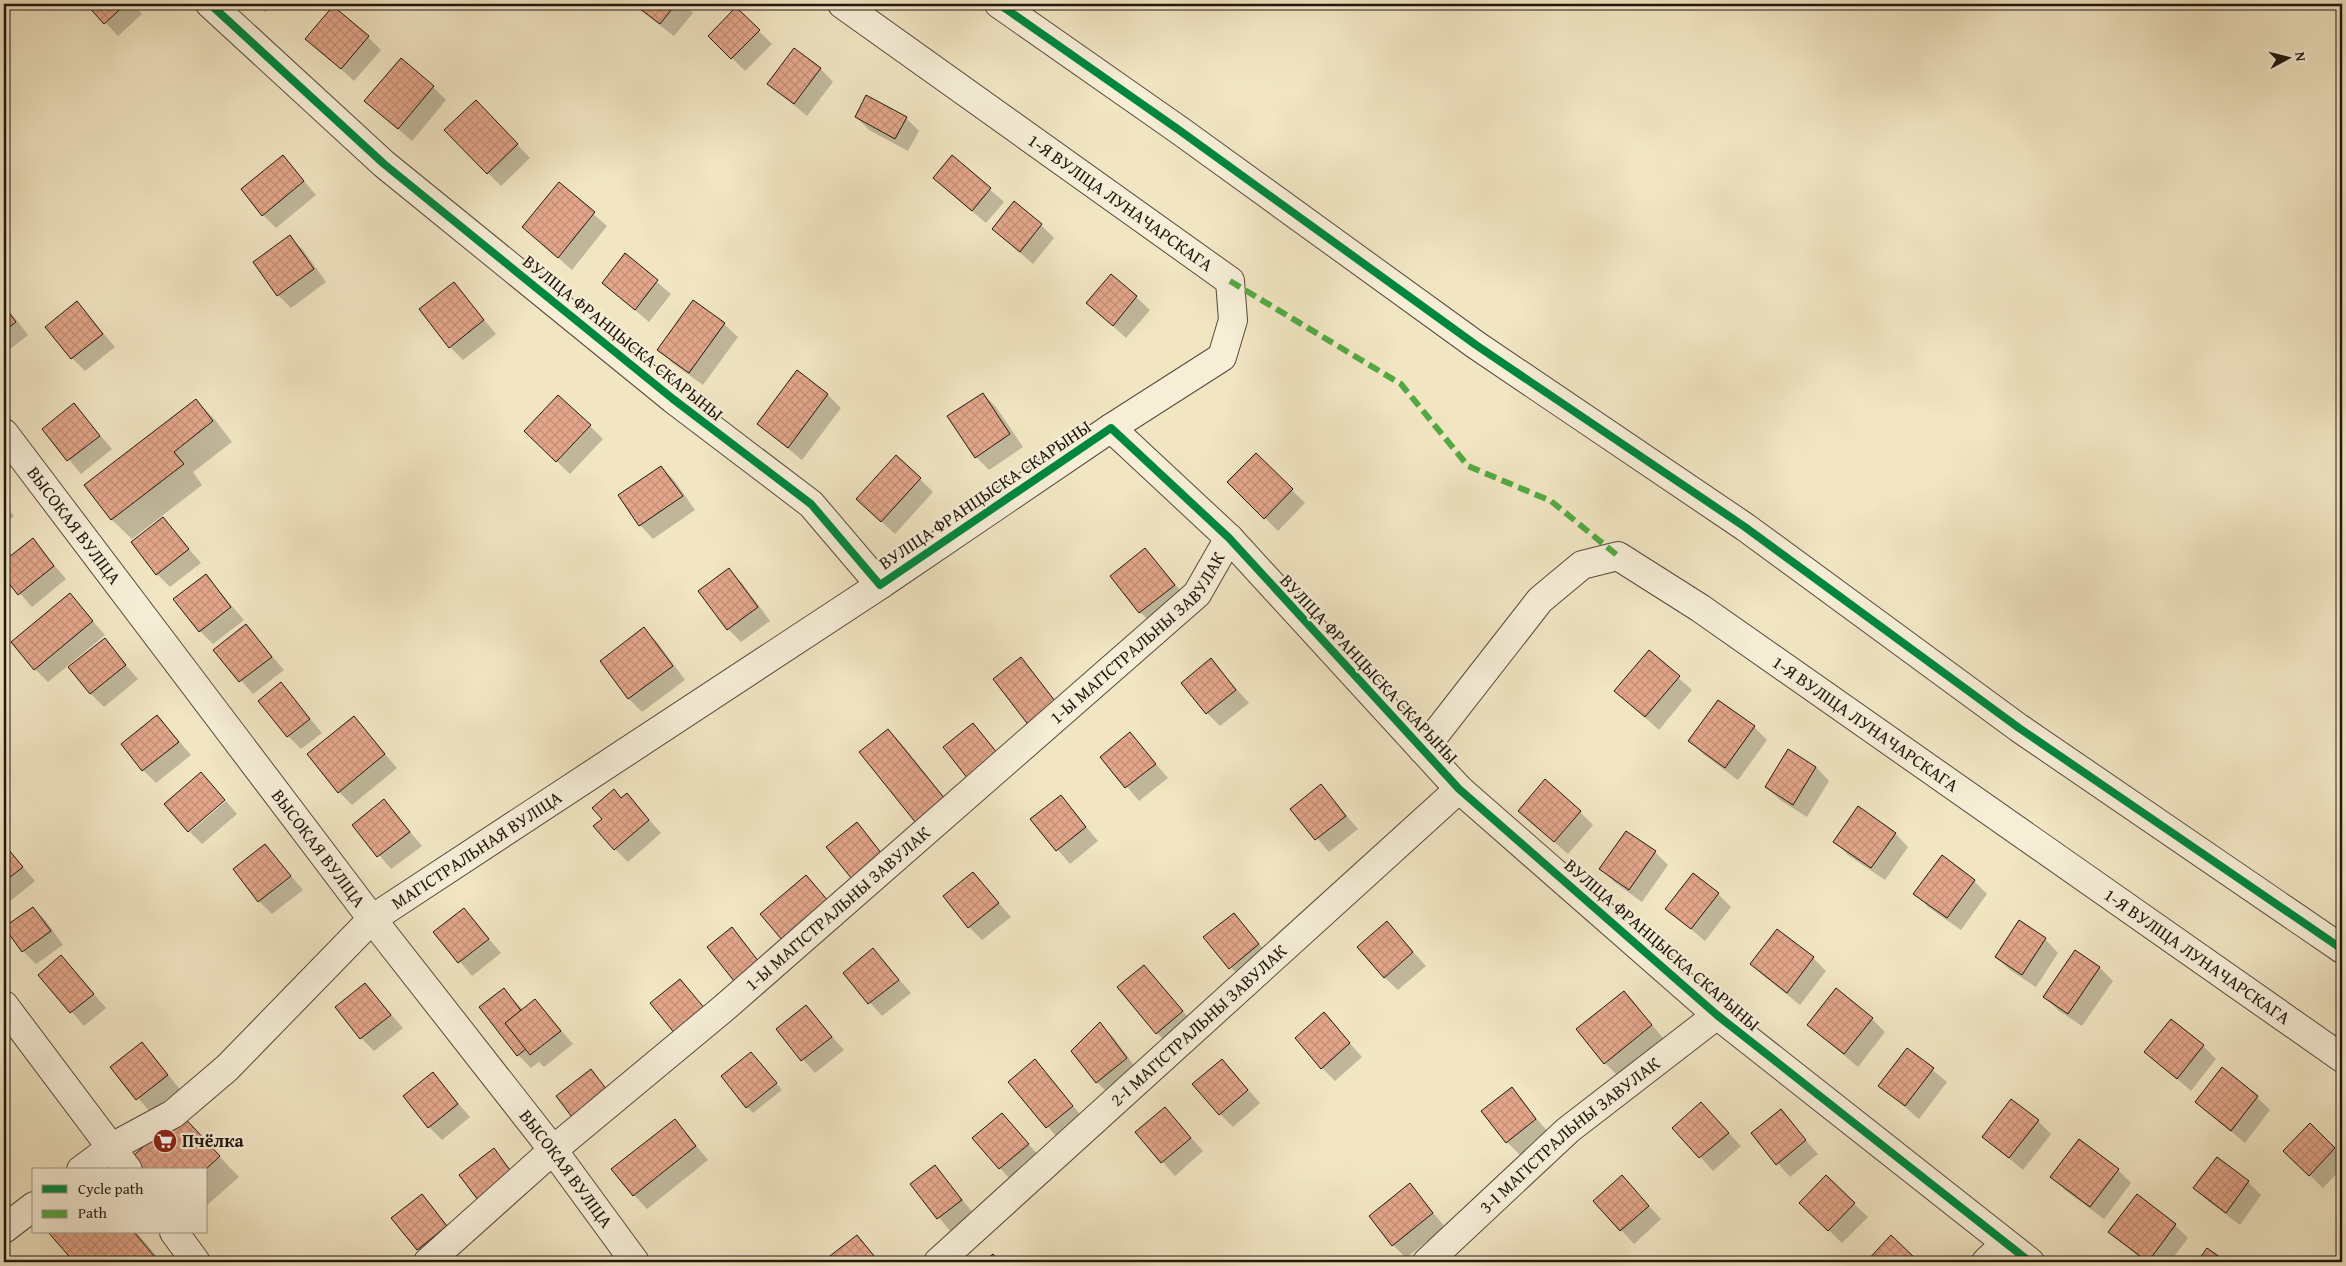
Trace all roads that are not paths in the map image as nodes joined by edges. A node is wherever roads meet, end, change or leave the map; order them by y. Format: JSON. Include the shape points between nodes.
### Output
{"nodes":[{"id":1,"x":210,"y":4,"type":"edge"},
{"id":2,"x":842,"y":4,"type":"edge"},
{"id":3,"x":999,"y":4,"type":"edge"},
{"id":4,"x":1111,"y":428,"type":"junction"},
{"id":5,"x":4,"y":433,"type":"edge"},
{"id":6,"x":1228,"y":538,"type":"junction"},
{"id":7,"x":880,"y":585,"type":"junction"},
{"id":8,"x":1423,"y":750,"type":"junction"},
{"id":9,"x":1459,"y":789,"type":"junction"},
{"id":10,"x":372,"y":919,"type":"junction"},
{"id":11,"x":2342,"y":949,"type":"edge"},
{"id":12,"x":4,"y":1005,"type":"edge"},
{"id":13,"x":1717,"y":1015,"type":"junction"},
{"id":14,"x":2342,"y":1058,"type":"edge"},
{"id":15,"x":112,"y":1147,"type":"junction"},
{"id":16,"x":553,"y":1150,"type":"junction"},
{"id":17,"x":84,"y":1168,"type":"edge"},
{"id":18,"x":127,"y":1168,"type":"edge"},
{"id":19,"x":32,"y":1208,"type":"edge"},
{"id":20,"x":4,"y":1229,"type":"edge"},
{"id":21,"x":175,"y":1234,"type":"edge"},
{"id":22,"x":2005,"y":1244,"type":"junction"},
{"id":23,"x":196,"y":1262,"type":"edge"},
{"id":24,"x":428,"y":1262,"type":"edge"},
{"id":25,"x":635,"y":1262,"type":"edge"},
{"id":26,"x":938,"y":1262,"type":"edge"},
{"id":27,"x":1427,"y":1262,"type":"edge"},
{"id":28,"x":1986,"y":1262,"type":"edge"},
{"id":29,"x":2030,"y":1262,"type":"edge"}],
"edges":[{"from":1,"to":7,"type":"street","name":"ВУЛІЦА ФРАНЦЫСКА СКАРЫНЫ","via":[[384,164],[673,399],[811,504]]},
{"from":2,"to":4,"type":"street","name":"1-Я ВУЛІЦА ЛУНАЧАРСКАГА","via":[[1230,281],[1233,320],[1222,356]]},
{"from":3,"to":11,"type":"street","via":[[1476,345],[1746,528],[2019,728]]},
{"from":4,"to":6,"type":"street","name":"ВУЛІЦА ФРАНЦЫСКА СКАРЫНЫ"},
{"from":4,"to":7,"type":"street","name":"ВУЛІЦА ФРАНЦЫСКА СКАРЫНЫ"},
{"from":5,"to":10,"type":"street","name":"ВЫСОКАЯ ВУЛІЦА"},
{"from":6,"to":8,"type":"street","name":"ВУЛІЦА ФРАНЦЫСКА СКАРЫНЫ"},
{"from":6,"to":16,"type":"street","name":"1-Ы МАГІСТРАЛЬНЫ ЗАВУЛАК","via":[[1197,594],[724,1008]]},
{"from":7,"to":10,"type":"street","name":"МАГІСТРАЛЬНАЯ ВУЛІЦА"},
{"from":8,"to":9,"type":"street","name":"ВУЛІЦА ФРАНЦЫСКА СКАРЫНЫ"},
{"from":8,"to":14,"type":"street","name":"1-Я ВУЛІЦА ЛУНАЧАРСКАГА","via":[[1540,600],[1582,565],[1618,556],[1700,608]]},
{"from":9,"to":13,"type":"street","name":"ВУЛІЦА ФРАНЦЫСКА СКАРЫНЫ"},
{"from":9,"to":26,"type":"street","name":"2-І МАГІСТРАЛЬНЫ ЗАВУЛАК"},
{"from":10,"to":15,"type":"street","name":"МАГІСТРАЛЬНАЯ ВУЛІЦА","via":[[227,1068],[173,1114]]},
{"from":10,"to":16,"type":"street","name":"ВЫСОКАЯ ВУЛІЦА"},
{"from":12,"to":15,"type":"street"},
{"from":13,"to":22,"type":"street","name":"ВУЛІЦА ФРАНЦЫСКА СКАРЫНЫ"},
{"from":13,"to":27,"type":"street","name":"3-І МАГІСТРАЛЬНЫ ЗАВУЛАК","via":[[1568,1130]]},
{"from":15,"to":17,"type":"street","name":"МАГІСТРАЛЬНАЯ ВУЛІЦА"},
{"from":15,"to":18,"type":"street"},
{"from":16,"to":24,"type":"street","name":"1-Ы МАГІСТРАЛЬНЫ ЗАВУЛАК"},
{"from":16,"to":25,"type":"street","name":"ВЫСОКАЯ ВУЛІЦА"},
{"from":19,"to":20,"type":"street"},
{"from":21,"to":23,"type":"street"},
{"from":22,"to":28,"type":"street"},
{"from":22,"to":29,"type":"street","name":"ВУЛІЦА ФРАНЦЫСКА СКАРЫНЫ"}]}
